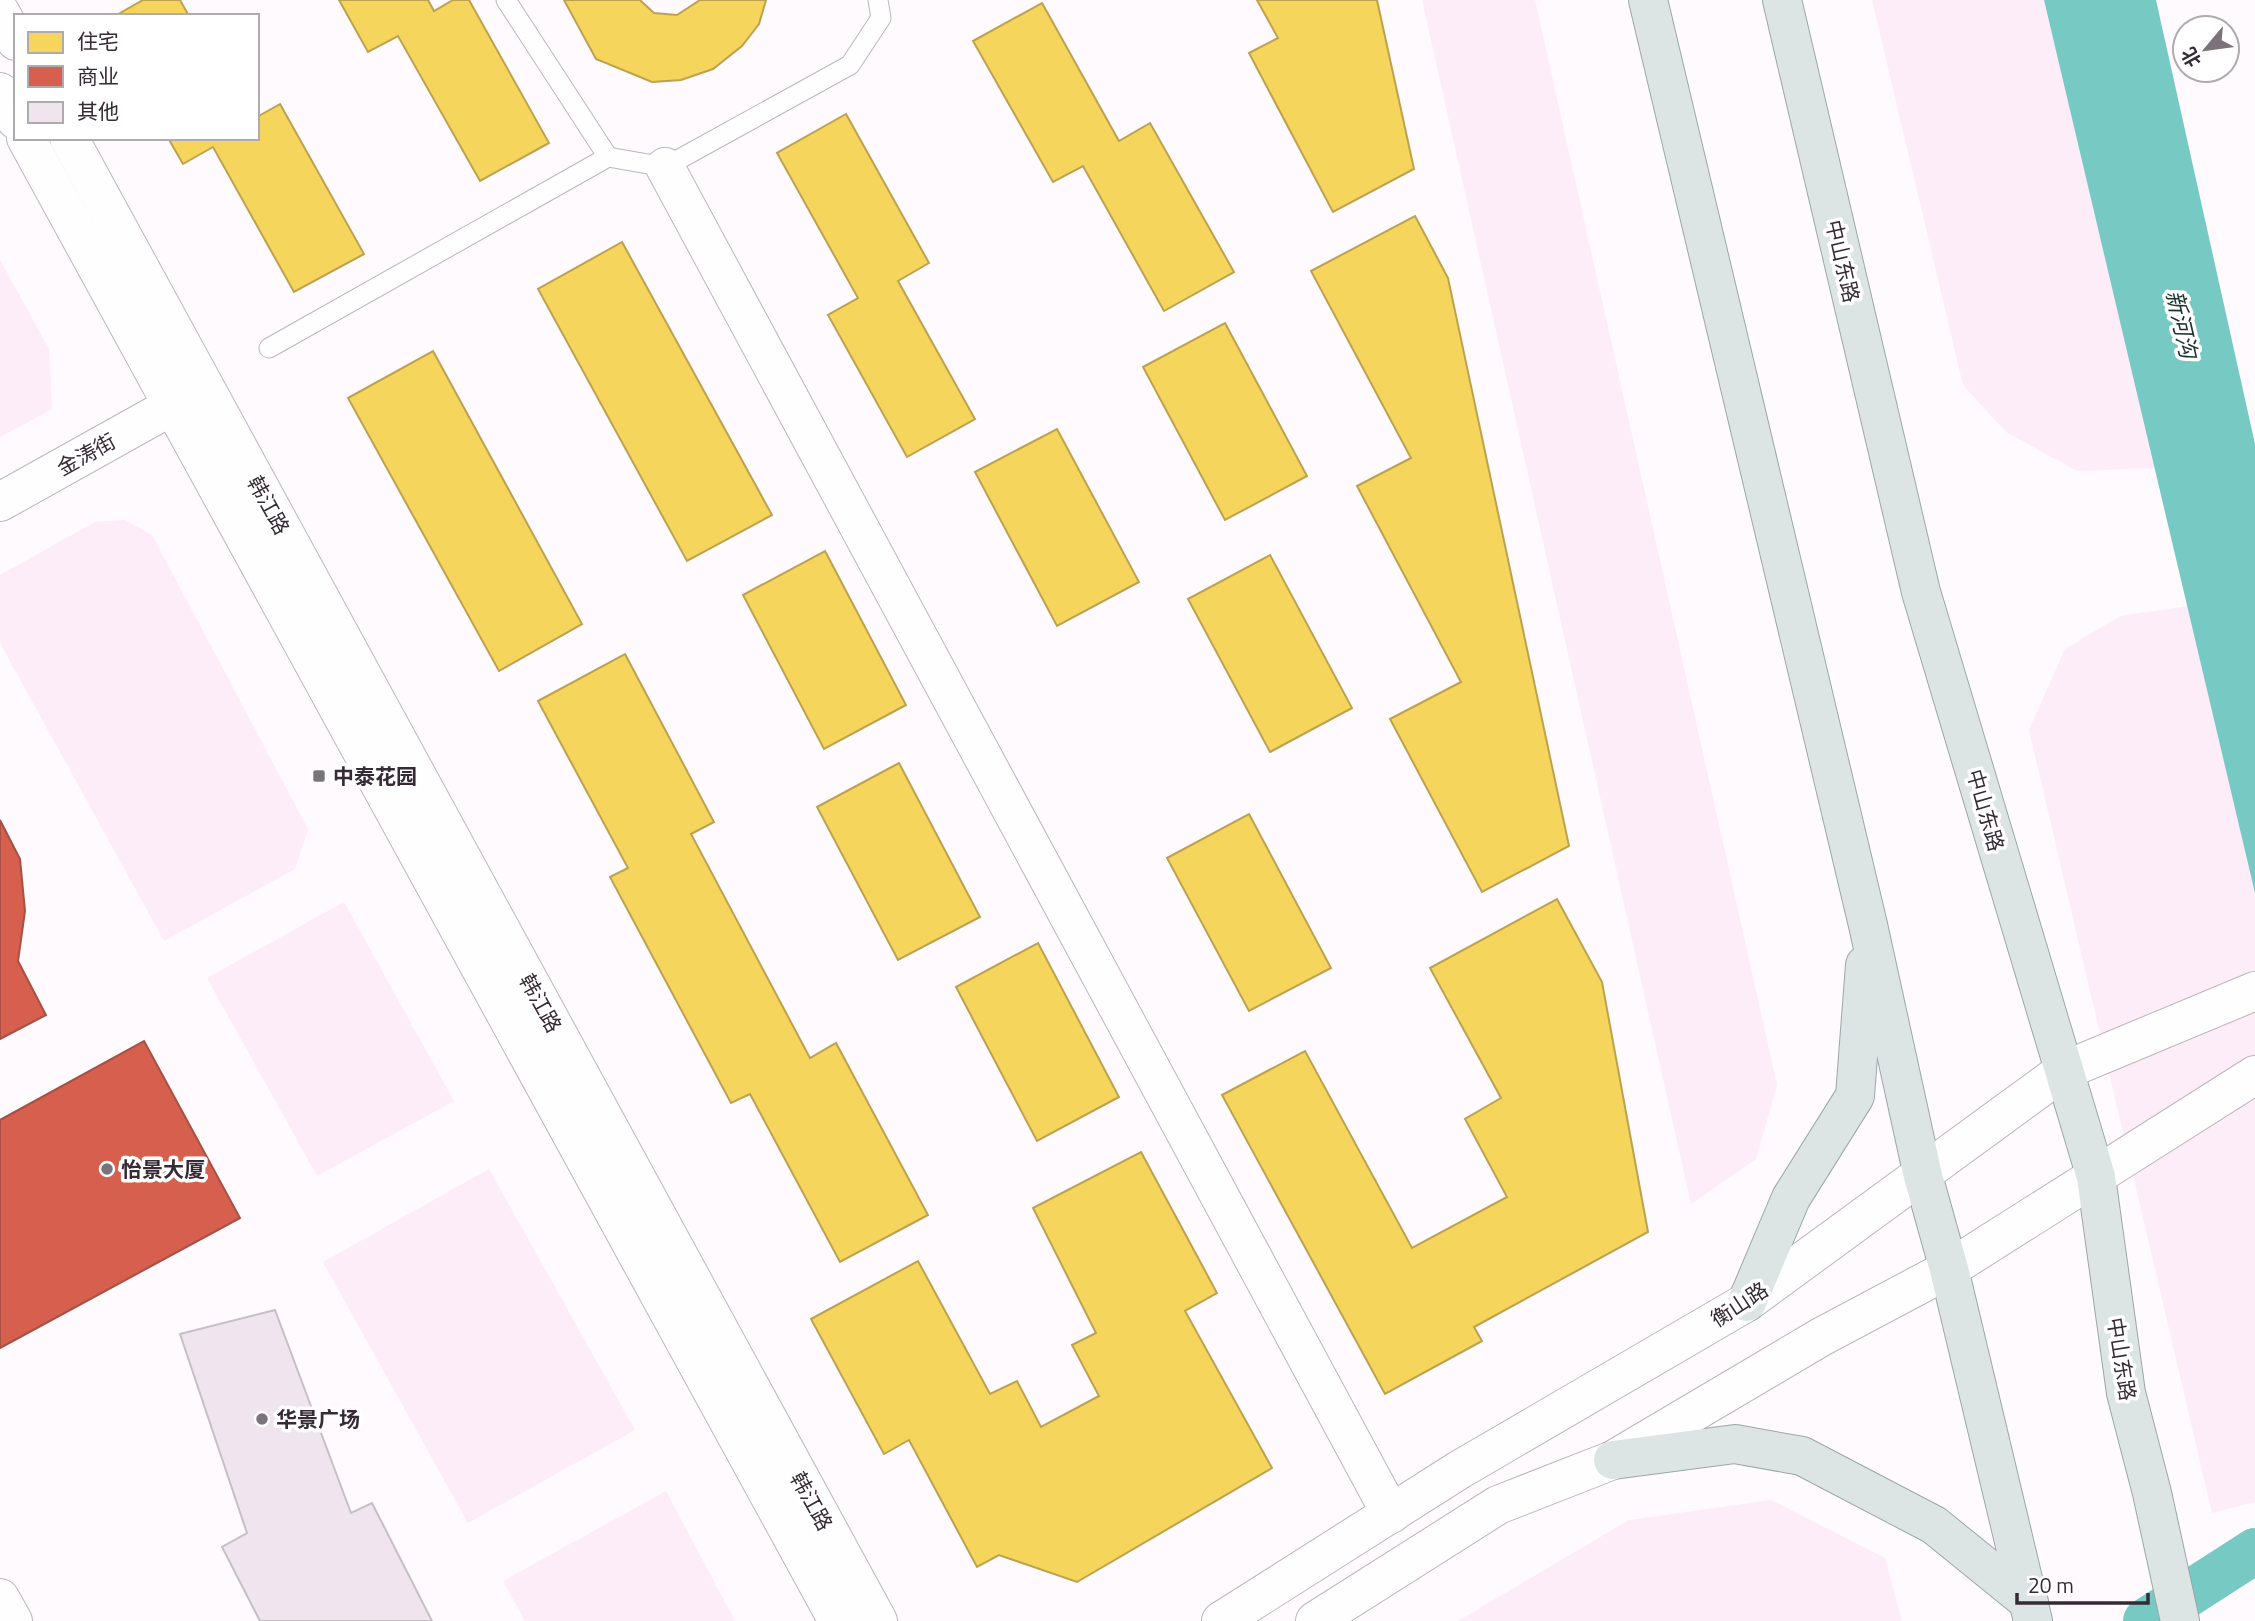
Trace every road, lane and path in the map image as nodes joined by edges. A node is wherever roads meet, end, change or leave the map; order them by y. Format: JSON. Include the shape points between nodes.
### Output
{"nodes":[{"id":1,"x":506,"y":0,"type":"edge"},
{"id":2,"x":878,"y":0,"type":"edge"},
{"id":3,"x":1648,"y":0,"type":"edge"},
{"id":4,"x":1782,"y":0,"type":"edge"},
{"id":5,"x":0,"y":12,"type":"edge"},
{"id":6,"x":14,"y":37,"type":"edge"},
{"id":7,"x":0,"y":92,"type":"edge"},
{"id":8,"x":14,"y":116,"type":"edge"},
{"id":9,"x":27,"y":140,"type":"edge"},
{"id":10,"x":70,"y":140,"type":"edge"},
{"id":11,"x":608,"y":157,"type":"junction"},
{"id":12,"x":665,"y":167,"type":"junction"},
{"id":13,"x":269,"y":348,"type":"dead end"},
{"id":14,"x":204,"y":385,"type":"junction"},
{"id":15,"x":172,"y":406,"type":"junction"},
{"id":16,"x":0,"y":502,"type":"edge"},
{"id":17,"x":1868,"y":925,"type":"junction"},
{"id":18,"x":2255,"y":991,"type":"edge"},
{"id":19,"x":2063,"y":1071,"type":"junction"},
{"id":20,"x":2255,"y":1076,"type":"edge"},
{"id":21,"x":1923,"y":1176,"type":"junction"},
{"id":22,"x":2096,"y":1177,"type":"junction"},
{"id":23,"x":1949,"y":1269,"type":"junction"},
{"id":24,"x":1747,"y":1302,"type":"junction"},
{"id":25,"x":1613,"y":1460,"type":"junction"},
{"id":26,"x":1391,"y":1514,"type":"junction"},
{"id":27,"x":0,"y":1598,"type":"edge"},
{"id":28,"x":2031,"y":1612,"type":"edge"},
{"id":29,"x":13,"y":1621,"type":"edge"},
{"id":30,"x":838,"y":1621,"type":"edge"},
{"id":31,"x":878,"y":1621,"type":"edge"},
{"id":32,"x":1221,"y":1621,"type":"edge"},
{"id":33,"x":1315,"y":1621,"type":"edge"},
{"id":34,"x":2180,"y":1621,"type":"edge"}],
"edges":[{"from":1,"to":11,"type":"lane"},
{"from":2,"to":12,"type":"lane","via":[[881,18],[850,65]]},
{"from":3,"to":17,"type":"main road"},
{"from":4,"to":19,"type":"main road","name":"中山东路","via":[[1921,592]]},
{"from":5,"to":6,"type":"street"},
{"from":7,"to":8,"type":"street"},
{"from":9,"to":15,"type":"street","name":"韩江路"},
{"from":10,"to":14,"type":"street","name":"韩江路"},
{"from":11,"to":12,"type":"lane"},
{"from":11,"to":13,"type":"lane"},
{"from":12,"to":26,"type":"street"},
{"from":14,"to":15,"type":"street"},
{"from":14,"to":31,"type":"street","name":"韩江路"},
{"from":15,"to":16,"type":"street","name":"金涛街"},
{"from":15,"to":30,"type":"street","name":"韩江路"},
{"from":17,"to":21,"type":"main road"},
{"from":17,"to":24,"type":"main road","via":[[1855,1096],[1791,1198]]},
{"from":18,"to":19,"type":"street","name":"衡山路"},
{"from":19,"to":21,"type":"street","name":"衡山路"},
{"from":19,"to":22,"type":"main road","name":"中山东路"},
{"from":20,"to":22,"type":"street"},
{"from":21,"to":23,"type":"main road"},
{"from":21,"to":24,"type":"street","name":"衡山路"},
{"from":22,"to":23,"type":"street"},
{"from":22,"to":34,"type":"main road","name":"中山东路","via":[[2126,1393]]},
{"from":23,"to":25,"type":"street","via":[[1821,1337]]},
{"from":23,"to":28,"type":"main road"},
{"from":24,"to":26,"type":"street","name":"衡山路"},
{"from":25,"to":28,"type":"main road","via":[[1735,1444],[1802,1456],[1934,1525]]},
{"from":25,"to":33,"type":"street","via":[[1498,1505]]},
{"from":26,"to":32,"type":"street","name":"衡山路"},
{"from":27,"to":29,"type":"street"}]}
